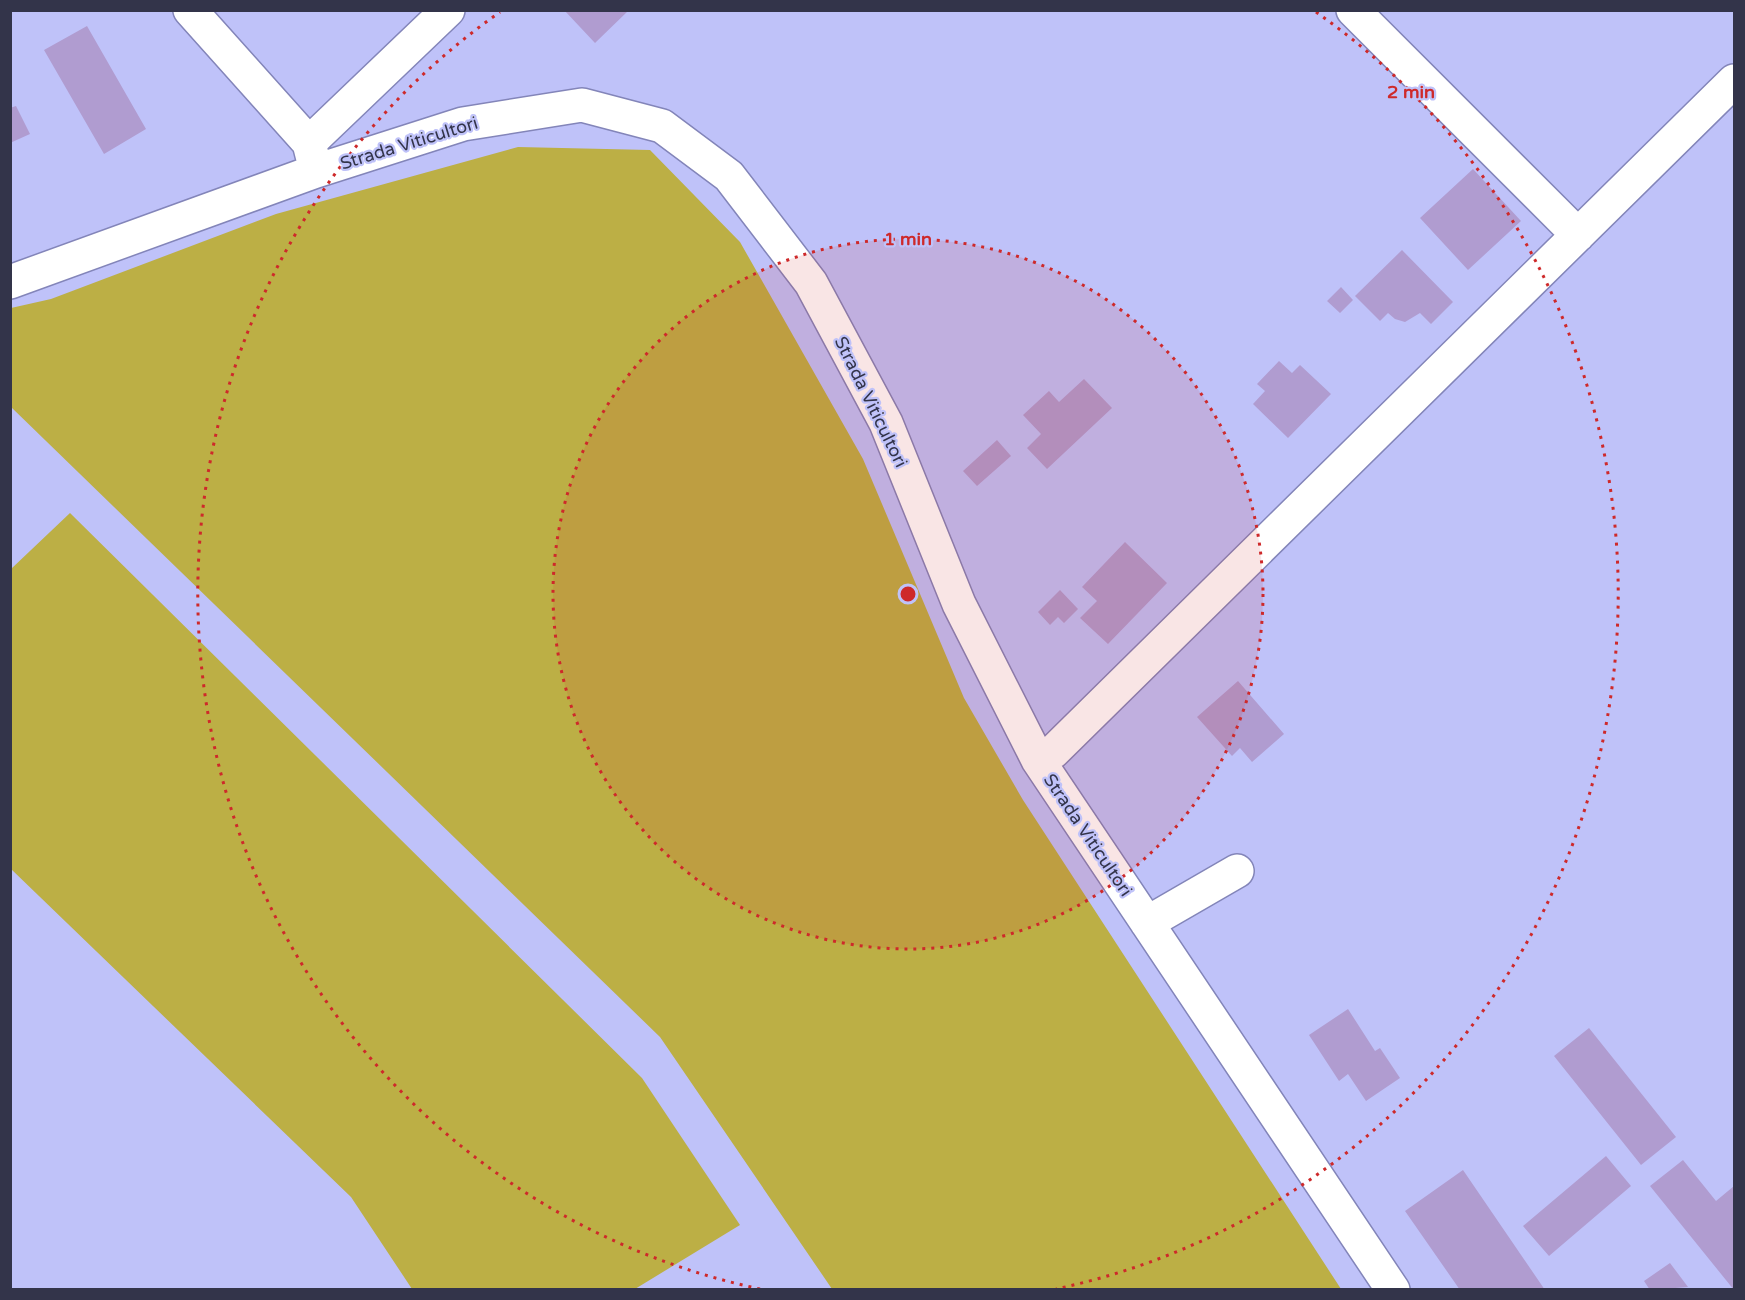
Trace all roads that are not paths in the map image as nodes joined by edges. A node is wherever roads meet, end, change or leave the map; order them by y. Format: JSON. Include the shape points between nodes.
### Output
{"nodes":[{"id":1,"x":190,"y":10,"type":"edge"},
{"id":2,"x":448,"y":10,"type":"edge"},
{"id":3,"x":1353,"y":10,"type":"edge"},
{"id":4,"x":1734,"y":81,"type":"edge"},
{"id":5,"x":313,"y":157,"type":"junction"},
{"id":6,"x":1578,"y":235,"type":"junction"},
{"id":7,"x":10,"y":282,"type":"edge"},
{"id":8,"x":1038,"y":760,"type":"junction"},
{"id":9,"x":1237,"y":871,"type":"dead end"},
{"id":10,"x":1147,"y":923,"type":"junction"},
{"id":11,"x":1393,"y":1290,"type":"edge"}],
"edges":[{"from":1,"to":5,"type":"street"},
{"from":2,"to":5,"type":"street"},
{"from":3,"to":6,"type":"street"},
{"from":4,"to":6,"type":"street"},
{"from":5,"to":7,"type":"street","name":"Strada Viticultori"},
{"from":5,"to":8,"type":"street","name":"Strada Viticultori","via":[[463,124],[582,105],[662,126],[729,176],[811,283],[886,423],[959,604]]},
{"from":6,"to":8,"type":"street","via":[[1053,752]]},
{"from":8,"to":10,"type":"street","name":"Strada Viticultori"},
{"from":9,"to":10,"type":"street"},
{"from":10,"to":11,"type":"street","name":"Strada Viticultori"}]}
